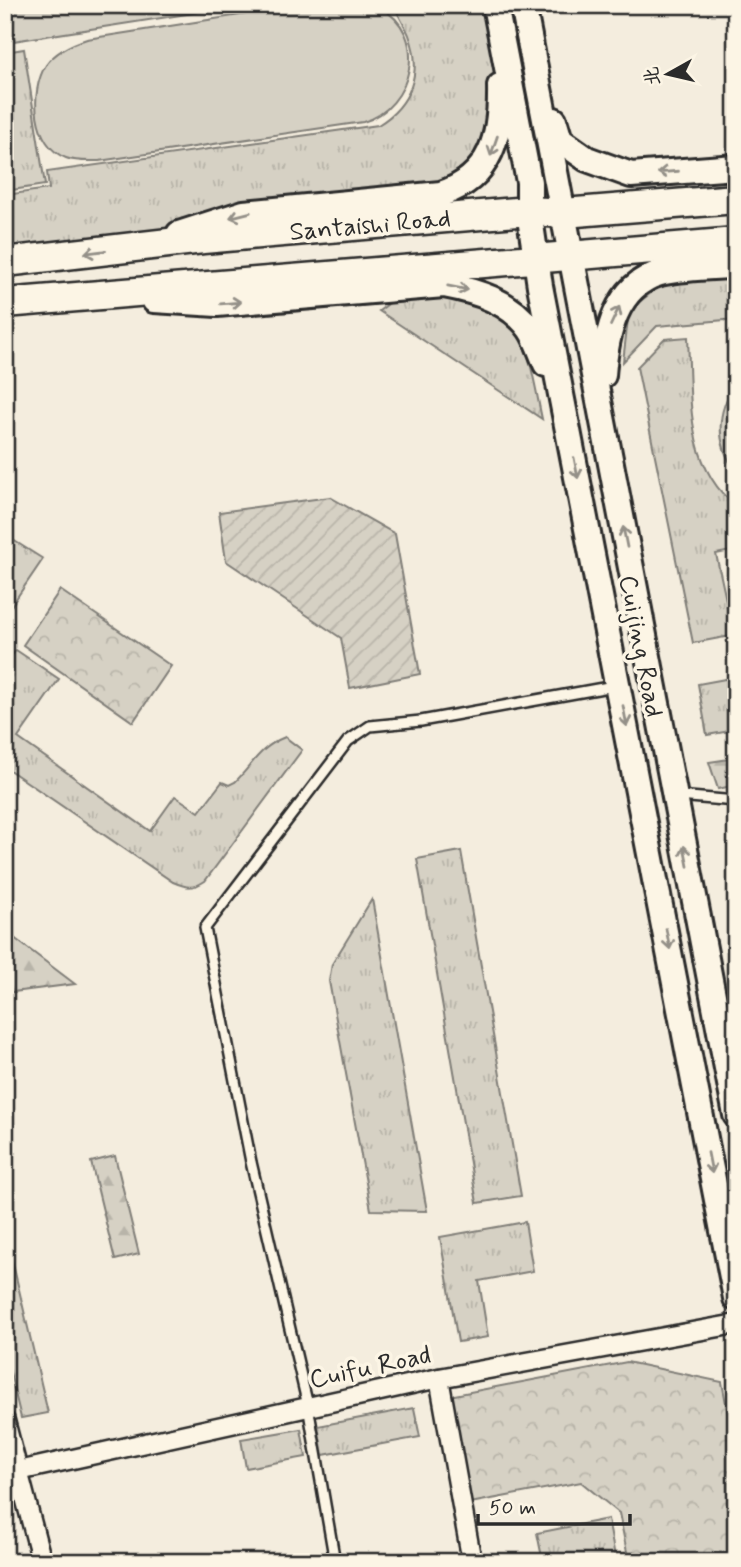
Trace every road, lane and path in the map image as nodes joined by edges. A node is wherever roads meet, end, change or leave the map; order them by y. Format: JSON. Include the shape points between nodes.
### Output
{"nodes":[{"id":1,"x":494,"y":5,"type":"edge"},
{"id":2,"x":523,"y":5,"type":"edge"},
{"id":3,"x":535,"y":64,"type":"junction"},
{"id":4,"x":736,"y":167,"type":"edge"},
{"id":5,"x":736,"y":199,"type":"edge"},
{"id":6,"x":529,"y":211,"type":"junction"},
{"id":7,"x":564,"y":213,"type":"junction"},
{"id":8,"x":736,"y":242,"type":"edge"},
{"id":9,"x":141,"y":246,"type":"junction"},
{"id":10,"x":572,"y":256,"type":"junction"},
{"id":11,"x":537,"y":260,"type":"junction"},
{"id":12,"x":5,"y":262,"type":"edge"},
{"id":13,"x":736,"y":265,"type":"edge"},
{"id":14,"x":90,"y":296,"type":"junction"},
{"id":15,"x":5,"y":303,"type":"edge"},
{"id":16,"x":562,"y":401,"type":"junction"},
{"id":17,"x":600,"y":407,"type":"junction"},
{"id":18,"x":620,"y":685,"type":"junction"},
{"id":19,"x":675,"y":796,"type":"junction"},
{"id":20,"x":736,"y":801,"type":"edge"},
{"id":21,"x":736,"y":1115,"type":"edge"},
{"id":22,"x":736,"y":1298,"type":"edge"},
{"id":23,"x":736,"y":1324,"type":"edge"},
{"id":24,"x":439,"y":1378,"type":"junction"},
{"id":25,"x":308,"y":1406,"type":"junction"},
{"id":26,"x":5,"y":1421,"type":"edge"},
{"id":27,"x":11,"y":1472,"type":"edge"},
{"id":28,"x":42,"y":1562,"type":"edge"},
{"id":29,"x":335,"y":1562,"type":"edge"},
{"id":30,"x":472,"y":1562,"type":"edge"}],
"edges":[{"from":1,"to":6,"type":"main road","name":"Cuijing Road","via":[[528,182]]},
{"from":1,"to":9,"type":"main road","one_way":true,"via":[[499,125],[493,151],[474,177],[440,194],[244,213]]},
{"from":2,"to":3,"type":"main road","name":"Cuijing Road"},
{"from":4,"to":3,"type":"main road","one_way":true,"via":[[631,175],[591,163],[560,140]]},
{"from":3,"to":7,"type":"main road","name":"Cuijing Road"},
{"from":5,"to":7,"type":"main road","name":"Santaishi Road"},
{"from":6,"to":7,"type":"main road","name":"Santaishi Road"},
{"from":6,"to":9,"type":"main road","name":"Santaishi Road"},
{"from":6,"to":11,"type":"main road","name":"Cuijing Road"},
{"from":7,"to":10,"type":"main road","name":"Cuijing Road"},
{"from":8,"to":10,"type":"main road","name":"Santaishi Road"},
{"from":9,"to":12,"type":"main road","name":"Santaishi Road","one_way":true},
{"from":10,"to":11,"type":"main road","name":"Santaishi Road"},
{"from":10,"to":17,"type":"main road","name":"Cuijing Road"},
{"from":11,"to":14,"type":"main road","name":"Santaishi Road"},
{"from":11,"to":16,"type":"main road","name":"Cuijing Road"},
{"from":17,"to":13,"type":"main road","one_way":true,"via":[[606,337],[625,296],[658,274]]},
{"from":14,"to":15,"type":"main road","name":"Santaishi Road"},
{"from":14,"to":16,"type":"main road","one_way":true,"via":[[217,304],[444,285],[474,291],[505,305],[530,329]]},
{"from":16,"to":18,"type":"main road","name":"Cuijing Road","one_way":true},
{"from":19,"to":17,"type":"main road","name":"Cuijing Road","one_way":true},
{"from":18,"to":22,"type":"main road","name":"Cuijing Road","one_way":true},
{"from":18,"to":25,"type":"lane","via":[[370,726],[348,741],[205,928],[251,1162]]},
{"from":19,"to":20,"type":"lane"},
{"from":21,"to":19,"type":"main road","name":"Cuijing Road","one_way":true},
{"from":23,"to":24,"type":"street","name":"Cuifu Road"},
{"from":24,"to":25,"type":"street","name":"Cuifu Road"},
{"from":24,"to":30,"type":"street"},
{"from":25,"to":27,"type":"street","name":"Cuifu Road"},
{"from":25,"to":29,"type":"lane"},
{"from":26,"to":27,"type":"street"},
{"from":27,"to":28,"type":"street"}]}
